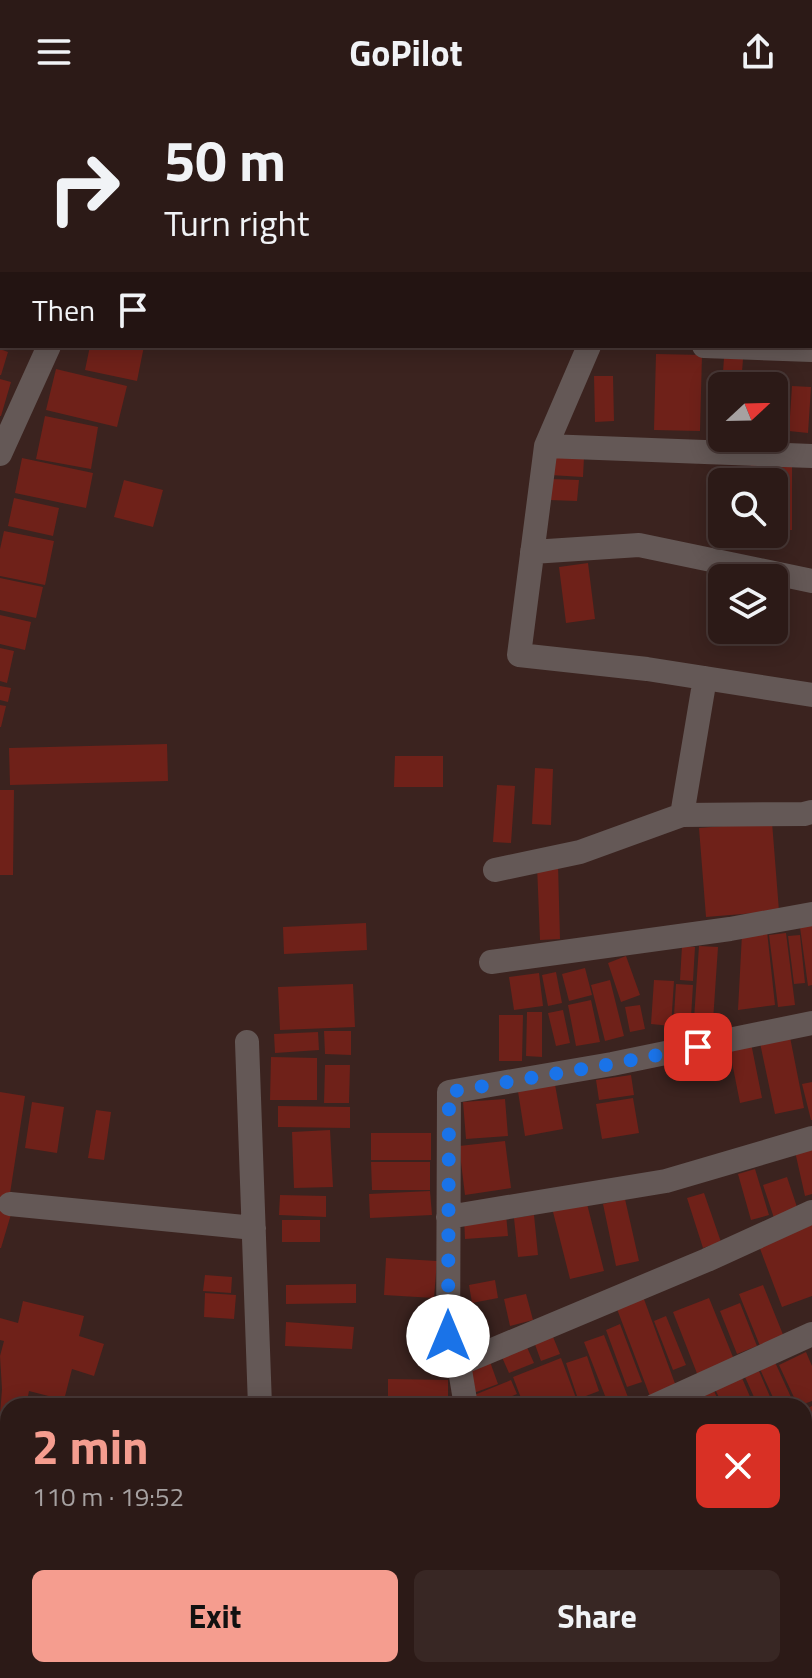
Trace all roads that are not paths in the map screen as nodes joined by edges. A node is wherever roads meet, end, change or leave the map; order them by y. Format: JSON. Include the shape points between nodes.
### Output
{"nodes":[{"id":1,"x":48,"y":348,"type":"edge"},
{"id":2,"x":588,"y":348,"type":"edge"},
{"id":3,"x":758,"y":348,"type":"edge"},
{"id":4,"x":812,"y":350,"type":"edge"},
{"id":5,"x":546,"y":446,"type":"junction"},
{"id":6,"x":0,"y":454,"type":"edge"},
{"id":7,"x":812,"y":456,"type":"edge"},
{"id":8,"x":532,"y":552,"type":"junction"},
{"id":9,"x":812,"y":581,"type":"edge"},
{"id":10,"x":705,"y":678,"type":"junction"},
{"id":11,"x":812,"y":695,"type":"edge"},
{"id":12,"x":812,"y":812,"type":"edge"},
{"id":13,"x":682,"y":815,"type":"junction"},
{"id":14,"x":495,"y":870,"type":"dead end"},
{"id":15,"x":812,"y":914,"type":"edge"},
{"id":16,"x":491,"y":962,"type":"dead end"},
{"id":17,"x":812,"y":1023,"type":"edge"},
{"id":18,"x":247,"y":1042,"type":"dead end"},
{"id":19,"x":812,"y":1138,"type":"edge"},
{"id":20,"x":10,"y":1204,"type":"dead end"},
{"id":21,"x":812,"y":1212,"type":"edge"},
{"id":22,"x":448,"y":1217,"type":"junction"},
{"id":23,"x":254,"y":1228,"type":"junction"},
{"id":24,"x":812,"y":1334,"type":"edge"},
{"id":25,"x":459,"y":1364,"type":"junction"},
{"id":26,"x":260,"y":1398,"type":"edge"},
{"id":27,"x":465,"y":1398,"type":"edge"},
{"id":28,"x":672,"y":1398,"type":"edge"}],
"edges":[{"from":1,"to":6,"type":"street"},
{"from":2,"to":5,"type":"street"},
{"from":3,"to":4,"type":"street"},
{"from":5,"to":7,"type":"street"},
{"from":5,"to":8,"type":"street"},
{"from":8,"to":9,"type":"street","via":[[639,545]]},
{"from":8,"to":10,"type":"street","via":[[519,655]]},
{"from":10,"to":11,"type":"street"},
{"from":10,"to":13,"type":"street"},
{"from":12,"to":13,"type":"street"},
{"from":13,"to":14,"type":"street","via":[[580,852]]},
{"from":15,"to":16,"type":"street"},
{"from":17,"to":22,"type":"street","via":[[449,1092]]},
{"from":18,"to":23,"type":"street"},
{"from":19,"to":22,"type":"street","via":[[666,1181]]},
{"from":20,"to":23,"type":"street"},
{"from":21,"to":25,"type":"street"},
{"from":22,"to":25,"type":"street","via":[[448,1366]]},
{"from":23,"to":26,"type":"street"},
{"from":24,"to":28,"type":"street"},
{"from":25,"to":27,"type":"street"}]}
